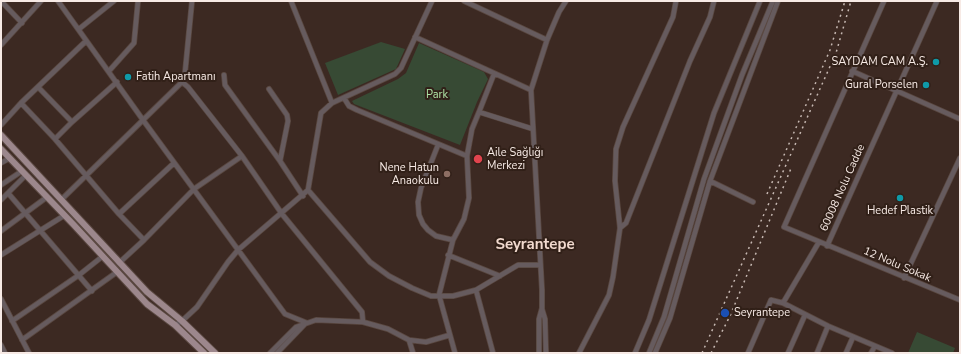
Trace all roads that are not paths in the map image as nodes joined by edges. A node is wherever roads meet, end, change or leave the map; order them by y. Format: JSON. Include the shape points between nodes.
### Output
{"nodes":[{"id":1,"x":1,"y":1,"type":"edge"},
{"id":2,"x":41,"y":1,"type":"edge"},
{"id":3,"x":58,"y":1,"type":"edge"},
{"id":4,"x":114,"y":1,"type":"edge"},
{"id":5,"x":138,"y":1,"type":"edge"},
{"id":6,"x":192,"y":1,"type":"edge"},
{"id":7,"x":291,"y":1,"type":"edge"},
{"id":8,"x":432,"y":1,"type":"edge"},
{"id":9,"x":464,"y":1,"type":"edge"},
{"id":10,"x":566,"y":1,"type":"edge"},
{"id":11,"x":676,"y":1,"type":"edge"},
{"id":12,"x":714,"y":1,"type":"edge"},
{"id":13,"x":760,"y":1,"type":"edge"},
{"id":14,"x":773,"y":1,"type":"edge"},
{"id":15,"x":778,"y":1,"type":"edge"},
{"id":16,"x":884,"y":1,"type":"edge"},
{"id":17,"x":936,"y":1,"type":"edge"},
{"id":18,"x":22,"y":23,"type":"junction"},
{"id":19,"x":79,"y":29,"type":"junction"},
{"id":20,"x":1,"y":36,"type":"edge"},
{"id":21,"x":415,"y":37,"type":"junction"},
{"id":22,"x":546,"y":40,"type":"junction"},
{"id":23,"x":6,"y":41,"type":"junction"},
{"id":24,"x":86,"y":41,"type":"junction"},
{"id":25,"x":1,"y":45,"type":"edge"},
{"id":26,"x":852,"y":70,"type":"junction"},
{"id":27,"x":109,"y":71,"type":"junction"},
{"id":28,"x":494,"y":74,"type":"junction"},
{"id":29,"x":224,"y":75,"type":"dead end"},
{"id":30,"x":117,"y":82,"type":"junction"},
{"id":31,"x":182,"y":82,"type":"junction"},
{"id":32,"x":39,"y":88,"type":"junction"},
{"id":33,"x":269,"y":89,"type":"dead end"},
{"id":34,"x":531,"y":90,"type":"junction"},
{"id":35,"x":896,"y":90,"type":"junction"},
{"id":36,"x":344,"y":98,"type":"junction"},
{"id":37,"x":22,"y":103,"type":"junction"},
{"id":38,"x":332,"y":103,"type":"junction"},
{"id":39,"x":479,"y":112,"type":"junction"},
{"id":40,"x":960,"y":119,"type":"edge"},
{"id":41,"x":143,"y":120,"type":"junction"},
{"id":42,"x":72,"y":122,"type":"junction"},
{"id":43,"x":1,"y":125,"type":"edge"},
{"id":44,"x":533,"y":129,"type":"junction"},
{"id":45,"x":1,"y":135,"type":"edge"},
{"id":46,"x":55,"y":139,"type":"junction"},
{"id":47,"x":438,"y":145,"type":"junction"},
{"id":48,"x":1,"y":149,"type":"edge"},
{"id":49,"x":242,"y":156,"type":"junction"},
{"id":50,"x":467,"y":156,"type":"junction"},
{"id":51,"x":10,"y":158,"type":"junction"},
{"id":52,"x":960,"y":158,"type":"edge"},
{"id":53,"x":280,"y":161,"type":"junction"},
{"id":54,"x":1,"y":163,"type":"edge"},
{"id":55,"x":174,"y":163,"type":"junction"},
{"id":56,"x":24,"y":173,"type":"junction"},
{"id":57,"x":86,"y":176,"type":"junction"},
{"id":58,"x":710,"y":181,"type":"junction"},
{"id":59,"x":1,"y":185,"type":"edge"},
{"id":60,"x":194,"y":189,"type":"junction"},
{"id":61,"x":308,"y":190,"type":"junction"},
{"id":62,"x":8,"y":193,"type":"junction"},
{"id":63,"x":303,"y":196,"type":"junction"},
{"id":64,"x":47,"y":197,"type":"junction"},
{"id":65,"x":62,"y":199,"type":"junction"},
{"id":66,"x":1,"y":200,"type":"edge"},
{"id":67,"x":753,"y":202,"type":"dead end"},
{"id":68,"x":26,"y":214,"type":"junction"},
{"id":69,"x":119,"y":214,"type":"junction"},
{"id":70,"x":282,"y":214,"type":"junction"},
{"id":71,"x":65,"y":215,"type":"junction"},
{"id":72,"x":620,"y":228,"type":"junction"},
{"id":73,"x":40,"y":230,"type":"junction"},
{"id":74,"x":1,"y":231,"type":"edge"},
{"id":75,"x":144,"y":240,"type":"junction"},
{"id":76,"x":453,"y":240,"type":"junction"},
{"id":77,"x":819,"y":242,"type":"junction"},
{"id":78,"x":827,"y":246,"type":"junction"},
{"id":79,"x":238,"y":250,"type":"junction"},
{"id":80,"x":1,"y":255,"type":"edge"},
{"id":81,"x":448,"y":255,"type":"junction"},
{"id":82,"x":103,"y":256,"type":"junction"},
{"id":83,"x":119,"y":263,"type":"junction"},
{"id":84,"x":540,"y":265,"type":"junction"},
{"id":85,"x":117,"y":272,"type":"junction"},
{"id":86,"x":79,"y":275,"type":"junction"},
{"id":87,"x":500,"y":276,"type":"junction"},
{"id":88,"x":904,"y":278,"type":"junction"},
{"id":89,"x":476,"y":290,"type":"junction"},
{"id":90,"x":92,"y":291,"type":"junction"},
{"id":91,"x":439,"y":295,"type":"junction"},
{"id":92,"x":1,"y":299,"type":"edge"},
{"id":93,"x":960,"y":300,"type":"edge"},
{"id":94,"x":783,"y":303,"type":"junction"},
{"id":95,"x":3,"y":307,"type":"edge"},
{"id":96,"x":542,"y":308,"type":"junction"},
{"id":97,"x":805,"y":315,"type":"junction"},
{"id":98,"x":12,"y":321,"type":"junction"},
{"id":99,"x":182,"y":321,"type":"junction"},
{"id":100,"x":363,"y":322,"type":"junction"},
{"id":101,"x":306,"y":323,"type":"junction"},
{"id":102,"x":175,"y":325,"type":"junction"},
{"id":103,"x":828,"y":326,"type":"junction"},
{"id":104,"x":450,"y":335,"type":"junction"},
{"id":105,"x":853,"y":337,"type":"junction"},
{"id":106,"x":22,"y":340,"type":"junction"},
{"id":107,"x":409,"y":340,"type":"junction"},
{"id":108,"x":1,"y":345,"type":"edge"},
{"id":109,"x":875,"y":346,"type":"junction"},
{"id":110,"x":5,"y":353,"type":"edge"},
{"id":111,"x":29,"y":353,"type":"edge"},
{"id":112,"x":204,"y":353,"type":"edge"},
{"id":113,"x":215,"y":353,"type":"edge"},
{"id":114,"x":270,"y":353,"type":"edge"},
{"id":115,"x":277,"y":353,"type":"edge"},
{"id":116,"x":413,"y":353,"type":"edge"},
{"id":117,"x":454,"y":353,"type":"edge"},
{"id":118,"x":493,"y":353,"type":"edge"},
{"id":119,"x":540,"y":353,"type":"edge"},
{"id":120,"x":546,"y":353,"type":"edge"},
{"id":121,"x":579,"y":353,"type":"edge"},
{"id":122,"x":635,"y":353,"type":"edge"},
{"id":123,"x":649,"y":353,"type":"edge"},
{"id":124,"x":655,"y":353,"type":"edge"},
{"id":125,"x":748,"y":353,"type":"edge"},
{"id":126,"x":788,"y":353,"type":"edge"},
{"id":127,"x":816,"y":353,"type":"edge"},
{"id":128,"x":846,"y":353,"type":"edge"},
{"id":129,"x":872,"y":353,"type":"edge"},
{"id":130,"x":892,"y":353,"type":"edge"}],
"edges":[{"from":1,"to":18,"type":"street"},
{"from":2,"to":18,"type":"street"},
{"from":3,"to":19,"type":"street"},
{"from":4,"to":19,"type":"street"},
{"from":5,"to":27,"type":"street","via":[[134,43]]},
{"from":6,"to":31,"type":"street"},
{"from":7,"to":38,"type":"street"},
{"from":8,"to":21,"type":"street"},
{"from":9,"to":22,"type":"street"},
{"from":10,"to":22,"type":"street"},
{"from":11,"to":72,"type":"street","via":[[673,17],[623,127],[616,149],[615,181]]},
{"from":12,"to":72,"type":"street","via":[[710,17],[626,222]]},
{"from":13,"to":122,"type":"street","via":[[714,113],[649,320]]},
{"from":14,"to":123,"type":"street","via":[[704,179],[664,317]]},
{"from":15,"to":58,"type":"street"},
{"from":16,"to":26,"type":"street","name":"60008 Nolu Cadde"},
{"from":17,"to":35,"type":"street","name":"60008 Nolu Cadde"},
{"from":18,"to":23,"type":"street"},
{"from":19,"to":24,"type":"street"},
{"from":20,"to":23,"type":"street"},
{"from":21,"to":28,"type":"street"},
{"from":21,"to":36,"type":"street","via":[[401,68],[395,74]]},
{"from":22,"to":34,"type":"street"},
{"from":23,"to":25,"type":"street"},
{"from":24,"to":27,"type":"street"},
{"from":24,"to":32,"type":"street"},
{"from":26,"to":35,"type":"street"},
{"from":26,"to":77,"type":"street","name":"60008 Nolu Cadde","via":[[784,227]]},
{"from":27,"to":30,"type":"street"},
{"from":28,"to":34,"type":"street"},
{"from":28,"to":39,"type":"street"},
{"from":29,"to":53,"type":"street","via":[[225,85]]},
{"from":30,"to":41,"type":"street"},
{"from":30,"to":42,"type":"street"},
{"from":31,"to":41,"type":"street"},
{"from":31,"to":49,"type":"street"},
{"from":32,"to":37,"type":"street"},
{"from":32,"to":42,"type":"street"},
{"from":33,"to":53,"type":"street","via":[[287,115],[288,121]]},
{"from":34,"to":44,"type":"street"},
{"from":35,"to":40,"type":"street"},
{"from":35,"to":78,"type":"street","name":"60008 Nolu Cadde"},
{"from":36,"to":38,"type":"street"},
{"from":36,"to":47,"type":"street","via":[[349,106],[357,110]]},
{"from":37,"to":43,"type":"street"},
{"from":37,"to":46,"type":"street"},
{"from":38,"to":61,"type":"street","via":[[321,113]]},
{"from":39,"to":44,"type":"street"},
{"from":39,"to":50,"type":"street","via":[[472,129]]},
{"from":41,"to":55,"type":"street"},
{"from":41,"to":57,"type":"street"},
{"from":42,"to":46,"type":"street"},
{"from":44,"to":84,"type":"street"},
{"from":45,"to":65,"type":"main road"},
{"from":46,"to":57,"type":"street"},
{"from":47,"to":50,"type":"street"},
{"from":47,"to":76,"type":"street","via":[[421,188],[419,215],[423,224],[436,236]]},
{"from":48,"to":51,"type":"main road"},
{"from":49,"to":60,"type":"street"},
{"from":49,"to":70,"type":"street"},
{"from":50,"to":76,"type":"street","via":[[469,198],[464,219]]},
{"from":51,"to":54,"type":"street"},
{"from":51,"to":56,"type":"main road"},
{"from":52,"to":88,"type":"street"},
{"from":53,"to":63,"type":"street"},
{"from":55,"to":60,"type":"street"},
{"from":55,"to":69,"type":"street"},
{"from":56,"to":59,"type":"street"},
{"from":56,"to":62,"type":"street"},
{"from":56,"to":64,"type":"main road"},
{"from":57,"to":65,"type":"street"},
{"from":57,"to":69,"type":"street"},
{"from":58,"to":67,"type":"street"},
{"from":58,"to":124,"type":"street","via":[[670,318]]},
{"from":60,"to":75,"type":"street"},
{"from":60,"to":79,"type":"street"},
{"from":61,"to":63,"type":"street"},
{"from":61,"to":91,"type":"street","via":[[370,262],[412,288],[431,296]]},
{"from":62,"to":66,"type":"street"},
{"from":62,"to":68,"type":"street"},
{"from":63,"to":70,"type":"street"},
{"from":64,"to":68,"type":"street"},
{"from":64,"to":71,"type":"main road"},
{"from":65,"to":83,"type":"main road"},
{"from":68,"to":73,"type":"street"},
{"from":68,"to":74,"type":"street"},
{"from":69,"to":75,"type":"street"},
{"from":70,"to":79,"type":"street"},
{"from":70,"to":100,"type":"street","via":[[362,312]]},
{"from":71,"to":73,"type":"street"},
{"from":71,"to":82,"type":"main road"},
{"from":72,"to":121,"type":"street","via":[[609,295]]},
{"from":73,"to":80,"type":"street"},
{"from":73,"to":86,"type":"street"},
{"from":75,"to":83,"type":"street"},
{"from":76,"to":81,"type":"street"},
{"from":77,"to":78,"type":"street","name":"60008 Nolu Cadde"},
{"from":77,"to":94,"type":"street"},
{"from":78,"to":88,"type":"street","name":"12 Nolu Sokak"},
{"from":79,"to":99,"type":"street","via":[[197,307]]},
{"from":79,"to":101,"type":"street","via":[[286,314]]},
{"from":81,"to":87,"type":"street"},
{"from":81,"to":91,"type":"street"},
{"from":82,"to":85,"type":"main road"},
{"from":82,"to":86,"type":"street"},
{"from":83,"to":99,"type":"main road","via":[[147,292]]},
{"from":84,"to":87,"type":"street","via":[[518,265]]},
{"from":84,"to":96,"type":"street"},
{"from":85,"to":90,"type":"street"},
{"from":85,"to":102,"type":"main road","via":[[147,304]]},
{"from":86,"to":90,"type":"street"},
{"from":86,"to":98,"type":"street"},
{"from":87,"to":89,"type":"street"},
{"from":88,"to":93,"type":"street","name":"12 Nolu Sokak"},
{"from":89,"to":91,"type":"street","via":[[453,296]]},
{"from":89,"to":118,"type":"street"},
{"from":90,"to":106,"type":"street"},
{"from":91,"to":104,"type":"street"},
{"from":92,"to":95,"type":"street"},
{"from":94,"to":97,"type":"street"},
{"from":94,"to":125,"type":"street","via":[[771,300]]},
{"from":95,"to":98,"type":"street"},
{"from":96,"to":119,"type":"street","via":[[539,319]]},
{"from":96,"to":120,"type":"street","via":[[545,319]]},
{"from":97,"to":103,"type":"street"},
{"from":97,"to":126,"type":"street"},
{"from":98,"to":106,"type":"street"},
{"from":99,"to":102,"type":"street"},
{"from":99,"to":113,"type":"main road"},
{"from":100,"to":101,"type":"street","via":[[316,320]]},
{"from":100,"to":107,"type":"street","via":[[388,329]]},
{"from":101,"to":114,"type":"street","via":[[296,327]]},
{"from":101,"to":115,"type":"street"},
{"from":102,"to":112,"type":"main road"},
{"from":103,"to":105,"type":"street"},
{"from":103,"to":127,"type":"street"},
{"from":104,"to":107,"type":"street","via":[[426,342]]},
{"from":104,"to":117,"type":"street"},
{"from":105,"to":109,"type":"street"},
{"from":105,"to":128,"type":"street"},
{"from":106,"to":111,"type":"street"},
{"from":107,"to":116,"type":"street"},
{"from":108,"to":110,"type":"street"},
{"from":109,"to":129,"type":"street"},
{"from":109,"to":130,"type":"street"}]}
